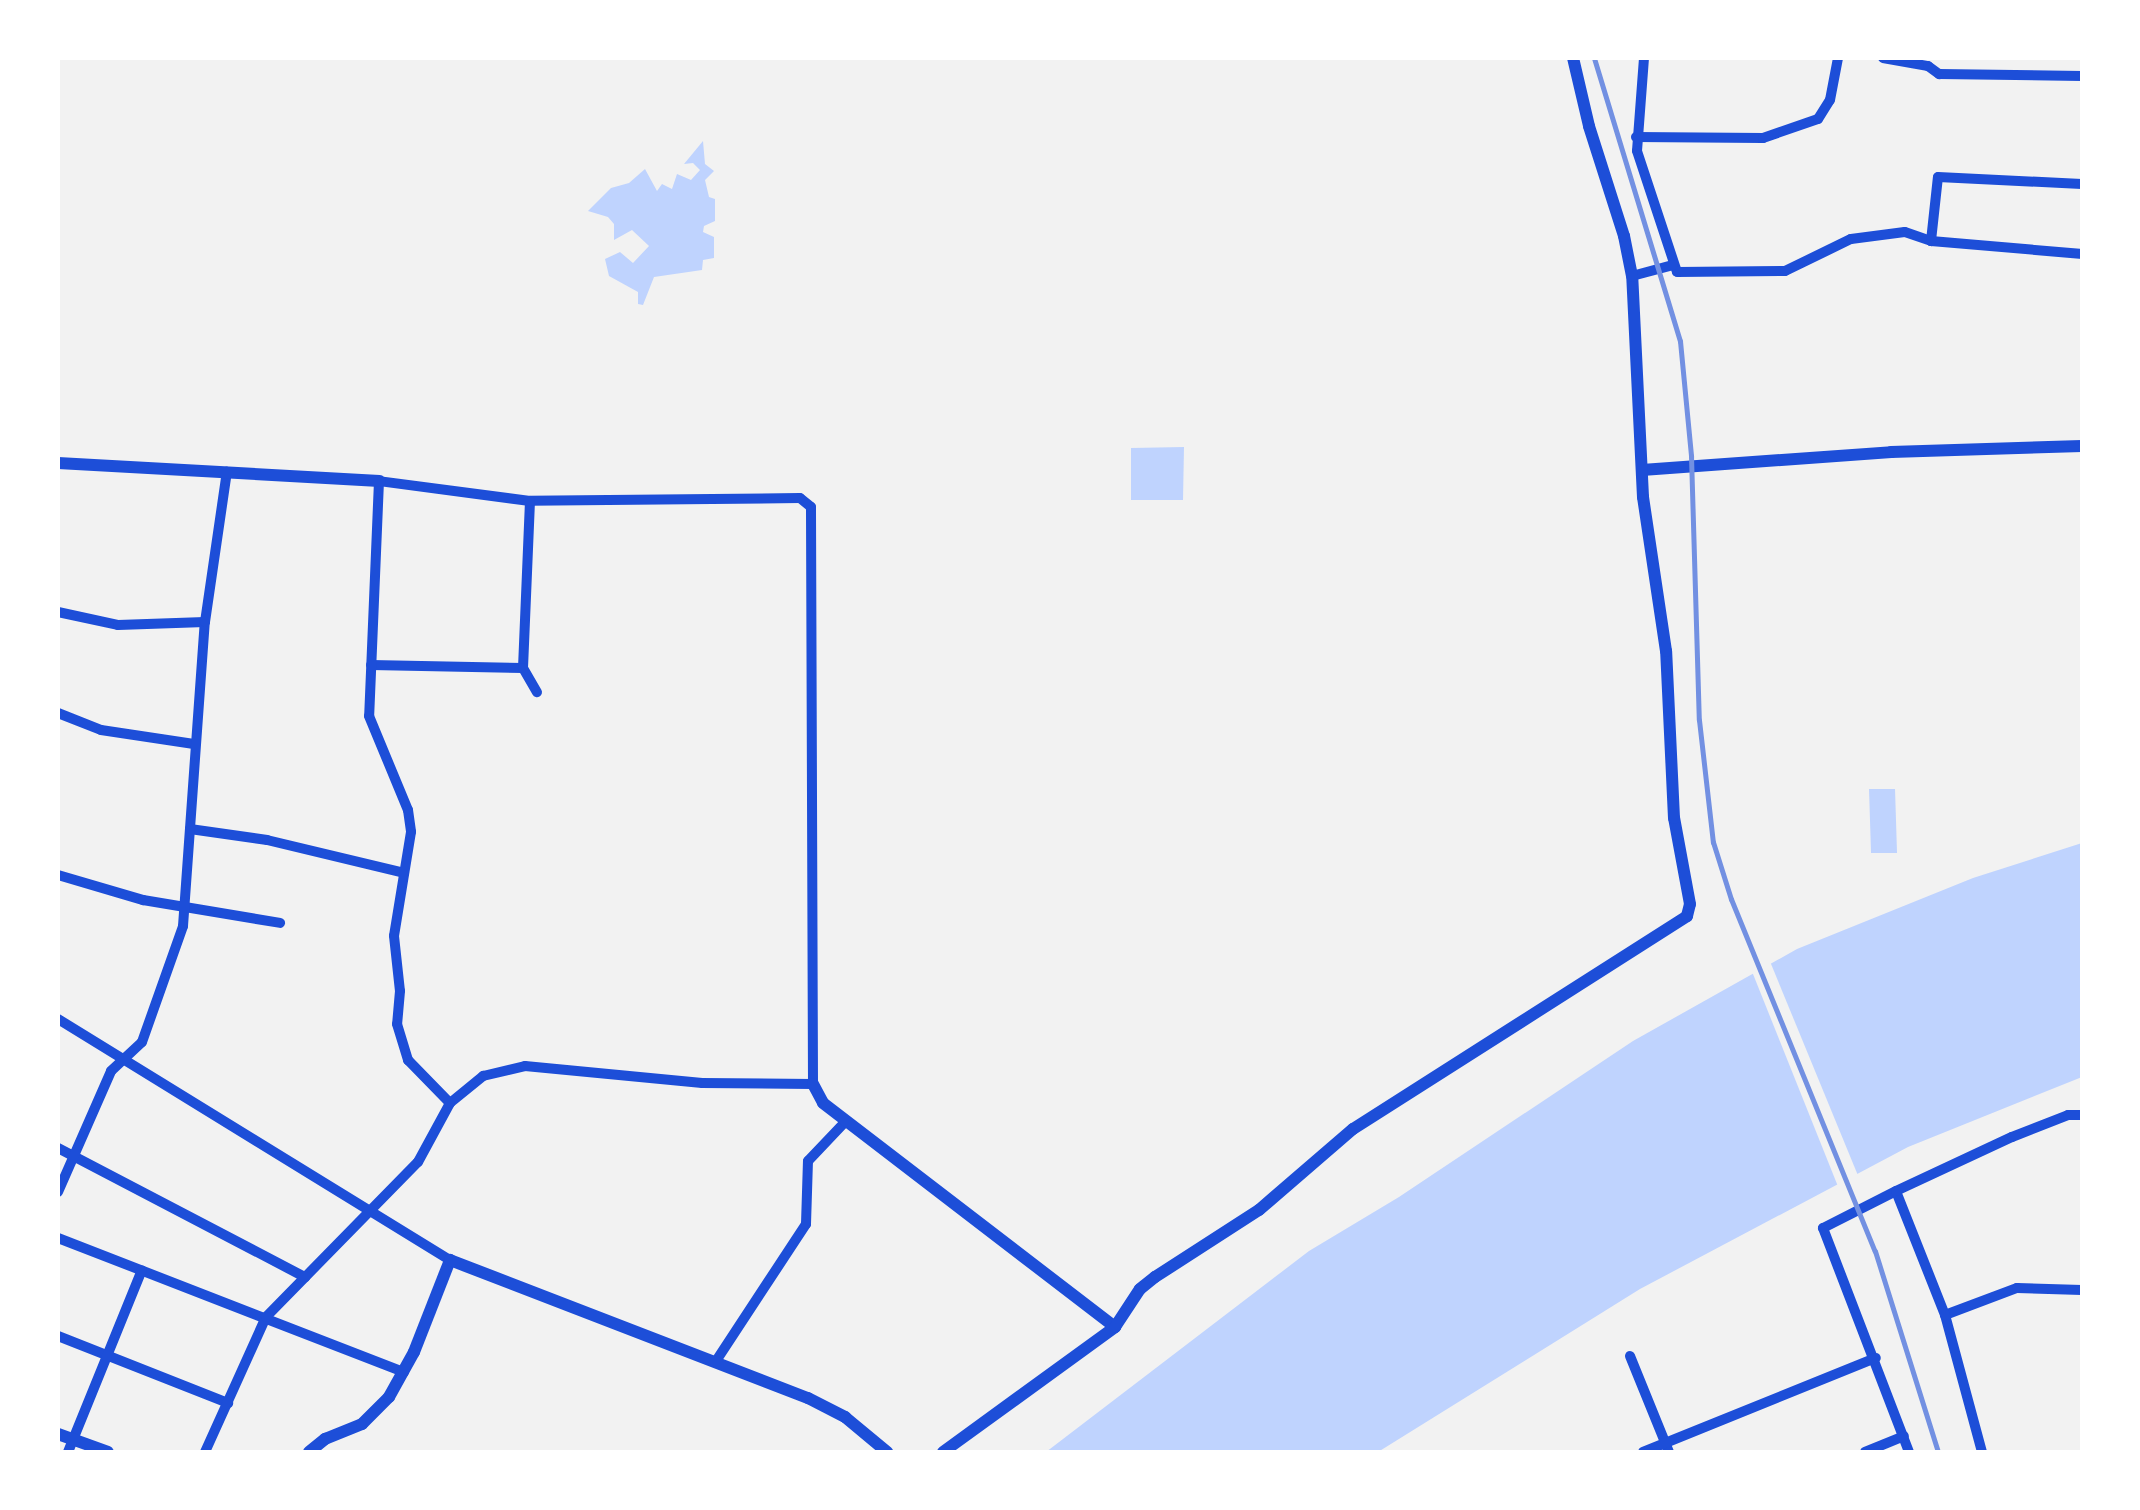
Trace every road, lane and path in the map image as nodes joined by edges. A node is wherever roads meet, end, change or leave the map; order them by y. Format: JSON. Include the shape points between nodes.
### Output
{"nodes":[{"id":1,"x":1572,"y":58,"type":"edge"},
{"id":2,"x":1644,"y":58,"type":"edge"},
{"id":3,"x":1838,"y":58,"type":"edge"},
{"id":4,"x":1883,"y":58,"type":"edge"},
{"id":5,"x":2082,"y":76,"type":"edge"},
{"id":6,"x":1636,"y":137,"type":"junction"},
{"id":7,"x":2082,"y":184,"type":"edge"},
{"id":8,"x":1931,"y":241,"type":"junction"},
{"id":9,"x":2082,"y":254,"type":"edge"},
{"id":10,"x":1674,"y":265,"type":"junction"},
{"id":11,"x":1632,"y":276,"type":"junction"},
{"id":12,"x":2082,"y":446,"type":"edge"},
{"id":13,"x":58,"y":464,"type":"edge"},
{"id":14,"x":1642,"y":470,"type":"junction"},
{"id":15,"x":227,"y":472,"type":"junction"},
{"id":16,"x":379,"y":481,"type":"junction"},
{"id":17,"x":530,"y":501,"type":"junction"},
{"id":18,"x":58,"y":612,"type":"edge"},
{"id":19,"x":205,"y":622,"type":"junction"},
{"id":20,"x":372,"y":664,"type":"junction"},
{"id":21,"x":523,"y":668,"type":"junction"},
{"id":22,"x":537,"y":692,"type":"dead end"},
{"id":23,"x":58,"y":713,"type":"edge"},
{"id":24,"x":194,"y":744,"type":"junction"},
{"id":25,"x":190,"y":829,"type":"junction"},
{"id":26,"x":404,"y":873,"type":"junction"},
{"id":27,"x":58,"y":875,"type":"edge"},
{"id":28,"x":188,"y":906,"type":"junction"},
{"id":29,"x":280,"y":924,"type":"dead end"},
{"id":30,"x":58,"y":1019,"type":"edge"},
{"id":31,"x":124,"y":1060,"type":"junction"},
{"id":32,"x":813,"y":1084,"type":"junction"},
{"id":33,"x":450,"y":1102,"type":"junction"},
{"id":34,"x":2082,"y":1115,"type":"edge"},
{"id":35,"x":846,"y":1121,"type":"junction"},
{"id":36,"x":58,"y":1148,"type":"edge"},
{"id":37,"x":73,"y":1154,"type":"junction"},
{"id":38,"x":1896,"y":1191,"type":"junction"},
{"id":39,"x":58,"y":1192,"type":"edge"},
{"id":40,"x":372,"y":1211,"type":"junction"},
{"id":41,"x":58,"y":1238,"type":"edge"},
{"id":42,"x":450,"y":1260,"type":"junction"},
{"id":43,"x":142,"y":1270,"type":"junction"},
{"id":44,"x":305,"y":1277,"type":"junction"},
{"id":45,"x":2082,"y":1290,"type":"edge"},
{"id":46,"x":1945,"y":1315,"type":"junction"},
{"id":47,"x":266,"y":1317,"type":"junction"},
{"id":48,"x":1115,"y":1327,"type":"junction"},
{"id":49,"x":58,"y":1336,"type":"edge"},
{"id":50,"x":107,"y":1355,"type":"junction"},
{"id":51,"x":1630,"y":1356,"type":"dead end"},
{"id":52,"x":1876,"y":1358,"type":"junction"},
{"id":53,"x":716,"y":1360,"type":"junction"},
{"id":54,"x":404,"y":1372,"type":"junction"},
{"id":55,"x":228,"y":1402,"type":"junction"},
{"id":56,"x":58,"y":1434,"type":"edge"},
{"id":57,"x":1904,"y":1436,"type":"junction"},
{"id":58,"x":71,"y":1446,"type":"edge"},
{"id":59,"x":1667,"y":1448,"type":"edge"},
{"id":60,"x":108,"y":1452,"type":"edge"},
{"id":61,"x":205,"y":1452,"type":"edge"},
{"id":62,"x":309,"y":1452,"type":"edge"},
{"id":63,"x":888,"y":1452,"type":"edge"},
{"id":64,"x":943,"y":1452,"type":"edge"},
{"id":65,"x":1643,"y":1452,"type":"edge"},
{"id":66,"x":1865,"y":1452,"type":"edge"},
{"id":67,"x":1909,"y":1452,"type":"edge"},
{"id":68,"x":1982,"y":1452,"type":"edge"}],
"edges":[{"from":1,"to":11,"type":"street"},
{"from":2,"to":6,"type":"street"},
{"from":3,"to":6,"type":"street","via":[[1830,100],[1818,119],[1764,138]]},
{"from":4,"to":5,"type":"street","via":[[1939,74]]},
{"from":6,"to":10,"type":"street"},
{"from":7,"to":8,"type":"street","via":[[1938,177]]},
{"from":8,"to":9,"type":"street"},
{"from":8,"to":10,"type":"street","via":[[1905,232],[1851,239],[1786,271],[1678,272]]},
{"from":10,"to":11,"type":"street"},
{"from":11,"to":14,"type":"street"},
{"from":12,"to":14,"type":"street"},
{"from":13,"to":15,"type":"street"},
{"from":14,"to":48,"type":"street","via":[[1666,651],[1674,818],[1687,916],[1353,1129],[1259,1210],[1140,1289]]},
{"from":15,"to":16,"type":"street"},
{"from":15,"to":19,"type":"street"},
{"from":16,"to":17,"type":"street"},
{"from":16,"to":20,"type":"street"},
{"from":17,"to":21,"type":"street"},
{"from":17,"to":32,"type":"street","via":[[800,498],[811,507]]},
{"from":18,"to":19,"type":"street","via":[[118,625]]},
{"from":19,"to":24,"type":"street"},
{"from":20,"to":21,"type":"street"},
{"from":20,"to":26,"type":"street","via":[[368,716],[408,810]]},
{"from":21,"to":22,"type":"street"},
{"from":23,"to":24,"type":"street","via":[[100,730]]},
{"from":24,"to":25,"type":"street"},
{"from":25,"to":26,"type":"street"},
{"from":25,"to":28,"type":"street"},
{"from":26,"to":33,"type":"street","via":[[394,936],[399,1040],[408,1060]]},
{"from":27,"to":28,"type":"street"},
{"from":28,"to":29,"type":"street"},
{"from":28,"to":31,"type":"street","via":[[142,1042]]},
{"from":30,"to":31,"type":"street"},
{"from":31,"to":37,"type":"street","via":[[111,1071]]},
{"from":31,"to":40,"type":"street"},
{"from":32,"to":33,"type":"street","via":[[702,1083],[525,1066],[483,1076]]},
{"from":32,"to":35,"type":"street","via":[[822,1103]]},
{"from":33,"to":40,"type":"street","via":[[418,1162]]},
{"from":34,"to":38,"type":"street","via":[[2026,1132]]},
{"from":35,"to":48,"type":"street"},
{"from":35,"to":53,"type":"street","via":[[808,1161],[806,1224]]},
{"from":36,"to":37,"type":"street"},
{"from":37,"to":39,"type":"street"},
{"from":37,"to":44,"type":"street"},
{"from":38,"to":46,"type":"street"},
{"from":38,"to":52,"type":"street","via":[[1823,1228]]},
{"from":40,"to":42,"type":"street"},
{"from":40,"to":44,"type":"street"},
{"from":41,"to":43,"type":"street"},
{"from":42,"to":53,"type":"street"},
{"from":42,"to":54,"type":"street"},
{"from":43,"to":47,"type":"street"},
{"from":43,"to":50,"type":"street"},
{"from":44,"to":47,"type":"street"},
{"from":45,"to":46,"type":"street","via":[[2017,1288]]},
{"from":46,"to":68,"type":"street"},
{"from":47,"to":54,"type":"street"},
{"from":47,"to":55,"type":"street"},
{"from":48,"to":64,"type":"street"},
{"from":49,"to":50,"type":"street"},
{"from":50,"to":55,"type":"street"},
{"from":50,"to":58,"type":"street"},
{"from":51,"to":59,"type":"street"},
{"from":52,"to":57,"type":"street"},
{"from":52,"to":59,"type":"street"},
{"from":53,"to":63,"type":"street","via":[[845,1417]]},
{"from":54,"to":62,"type":"street","via":[[370,1418]]},
{"from":55,"to":61,"type":"street"},
{"from":56,"to":58,"type":"street"},
{"from":57,"to":66,"type":"street"},
{"from":57,"to":67,"type":"street"},
{"from":58,"to":60,"type":"street"},
{"from":59,"to":65,"type":"street"}]}
